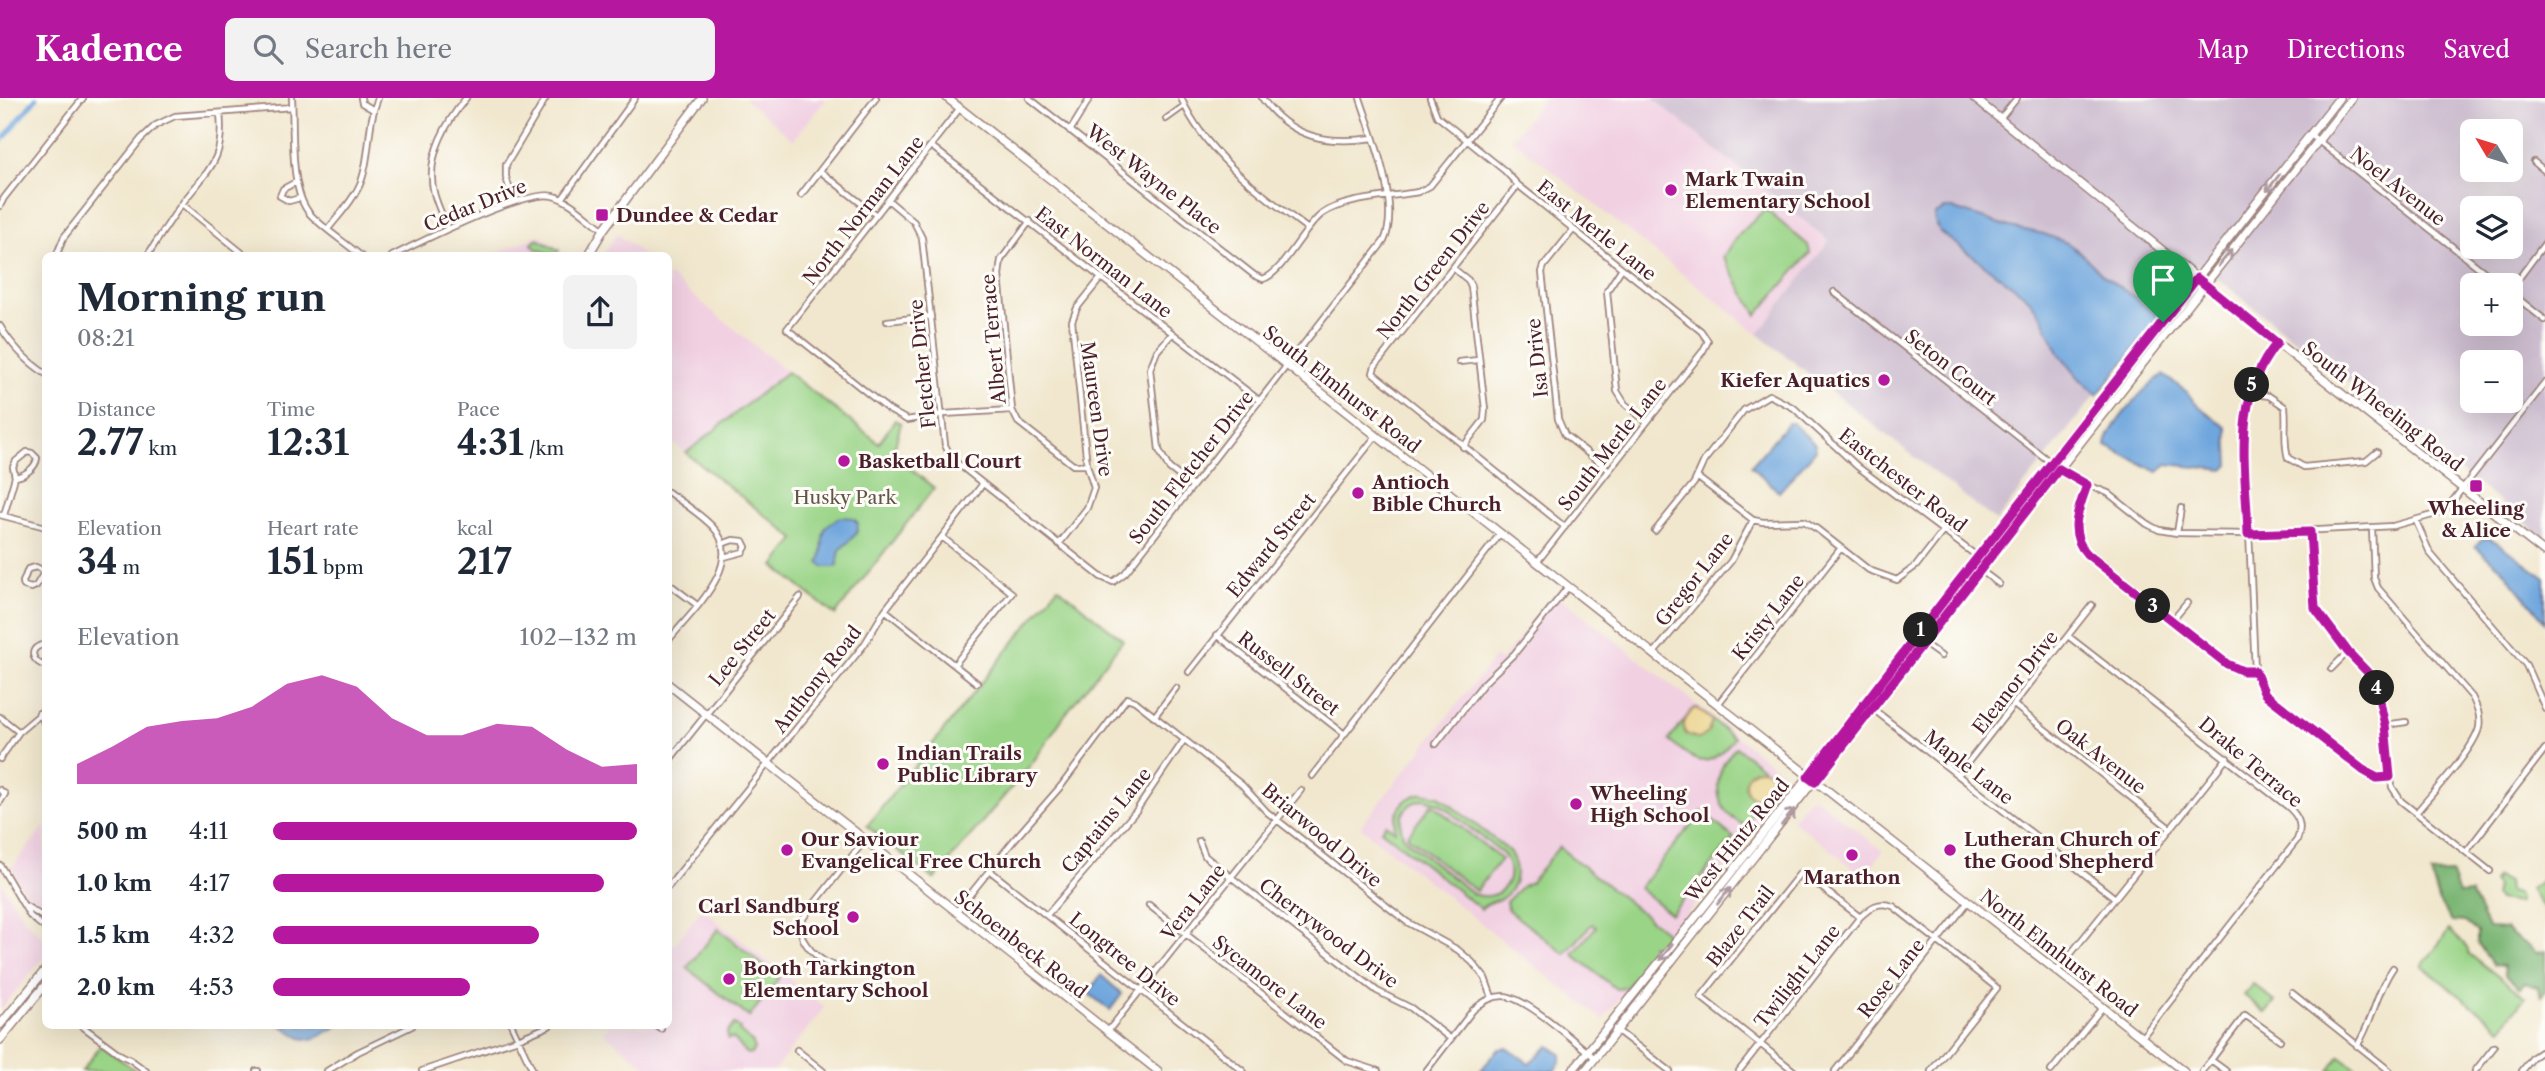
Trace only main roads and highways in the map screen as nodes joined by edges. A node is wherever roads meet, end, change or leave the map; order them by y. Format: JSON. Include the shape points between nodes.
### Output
{"nodes":[{"id":1,"x":702,"y":98,"type":"edge"},
{"id":2,"x":947,"y":98,"type":"edge"},
{"id":3,"x":1974,"y":98,"type":"edge"},
{"id":4,"x":2339,"y":98,"type":"edge"},
{"id":5,"x":2352,"y":98,"type":"edge"},
{"id":6,"x":590,"y":252,"type":"edge"},
{"id":7,"x":2197,"y":278,"type":"junction"},
{"id":8,"x":2204,"y":284,"type":"junction"},
{"id":9,"x":2545,"y":552,"type":"edge"},
{"id":10,"x":672,"y":687,"type":"edge"},
{"id":11,"x":1812,"y":780,"type":"junction"},
{"id":12,"x":42,"y":974,"type":"edge"},
{"id":13,"x":42,"y":989,"type":"edge"},
{"id":14,"x":0,"y":1025,"type":"edge"},
{"id":15,"x":0,"y":1040,"type":"edge"},
{"id":16,"x":1158,"y":1071,"type":"edge"},
{"id":17,"x":1572,"y":1071,"type":"edge"},
{"id":18,"x":1585,"y":1071,"type":"edge"},
{"id":19,"x":2185,"y":1071,"type":"edge"}],
"edges":[{"from":1,"to":6,"type":"main road"},
{"from":2,"to":11,"type":"main road","name":"South Elmhurst Road"},
{"from":3,"to":7,"type":"main road","name":"South Wheeling Road"},
{"from":4,"to":7,"type":"main road","name":"West Hintz Road","one_way":true},
{"from":8,"to":5,"type":"main road","name":"West Hintz Road","one_way":true},
{"from":7,"to":8,"type":"main road","name":"South Wheeling Road"},
{"from":7,"to":11,"type":"main road","name":"West Hintz Road","via":[[1975,560]]},
{"from":8,"to":9,"type":"main road","name":"South Wheeling Road"},
{"from":8,"to":11,"type":"main road","name":"West Hintz Road","via":[[1873,709]]},
{"from":10,"to":16,"type":"main road","name":"Schoenbeck Road"},
{"from":11,"to":17,"type":"main road","name":"West Hintz Road","one_way":true},
{"from":18,"to":11,"type":"main road","name":"West Hintz Road","one_way":true},
{"from":11,"to":19,"type":"main road","name":"North Elmhurst Road"},
{"from":12,"to":14,"type":"main road"},
{"from":13,"to":15,"type":"main road"}]}
